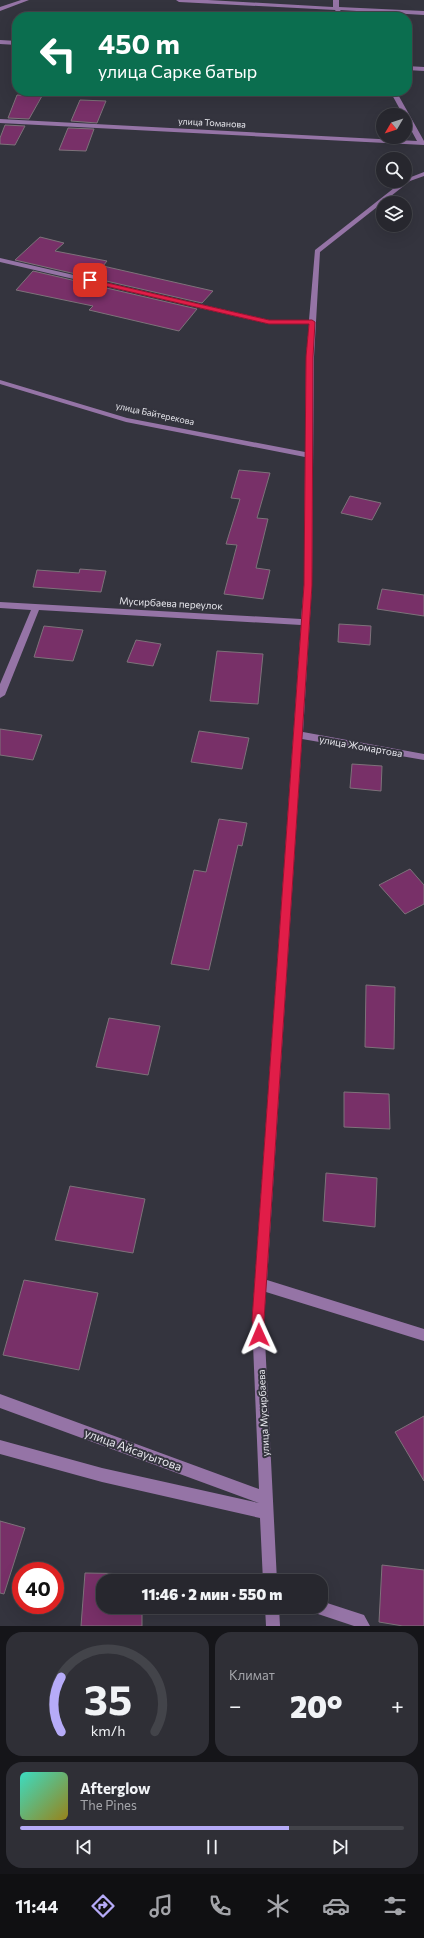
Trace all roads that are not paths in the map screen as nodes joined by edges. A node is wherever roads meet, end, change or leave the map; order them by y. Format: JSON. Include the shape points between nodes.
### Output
{"nodes":[{"id":1,"x":26,"y":0,"type":"edge"},
{"id":2,"x":179,"y":0,"type":"edge"},
{"id":3,"x":336,"y":0,"type":"edge"},
{"id":4,"x":336,"y":8,"type":"junction"},
{"id":5,"x":0,"y":9,"type":"edge"},
{"id":6,"x":339,"y":12,"type":"edge"},
{"id":7,"x":424,"y":12,"type":"edge"},
{"id":8,"x":0,"y":42,"type":"edge"},
{"id":9,"x":12,"y":43,"type":"edge"},
{"id":10,"x":412,"y":68,"type":"edge"},
{"id":11,"x":424,"y":69,"type":"edge"},
{"id":12,"x":396,"y":96,"type":"edge"},
{"id":13,"x":0,"y":121,"type":"edge"},
{"id":14,"x":423,"y":143,"type":"edge"},
{"id":15,"x":424,"y":174,"type":"edge"},
{"id":16,"x":0,"y":260,"type":"edge"},
{"id":17,"x":312,"y":322,"type":"junction"},
{"id":18,"x":0,"y":382,"type":"edge"},
{"id":19,"x":309,"y":455,"type":"junction"},
{"id":20,"x":0,"y":605,"type":"edge"},
{"id":21,"x":36,"y":607,"type":"junction"},
{"id":22,"x":305,"y":622,"type":"junction"},
{"id":23,"x":0,"y":695,"type":"edge"},
{"id":24,"x":298,"y":735,"type":"junction"},
{"id":25,"x":424,"y":757,"type":"edge"},
{"id":26,"x":261,"y":1284,"type":"junction"},
{"id":27,"x":424,"y":1335,"type":"edge"},
{"id":28,"x":0,"y":1401,"type":"edge"},
{"id":29,"x":0,"y":1447,"type":"edge"},
{"id":30,"x":267,"y":1506,"type":"junction"},
{"id":31,"x":270,"y":1574,"type":"edge"},
{"id":32,"x":328,"y":1610,"type":"edge"},
{"id":33,"x":272,"y":1614,"type":"edge"},
{"id":34,"x":273,"y":1626,"type":"edge"},
{"id":35,"x":363,"y":1626,"type":"edge"}],
"edges":[{"from":1,"to":5,"type":"street"},
{"from":2,"to":4,"type":"street"},
{"from":3,"to":4,"type":"street"},
{"from":4,"to":6,"type":"street"},
{"from":4,"to":7,"type":"street"},
{"from":8,"to":9,"type":"street"},
{"from":10,"to":11,"type":"street"},
{"from":12,"to":14,"type":"street"},
{"from":13,"to":14,"type":"street","name":"улица Томанова"},
{"from":15,"to":17,"type":"street","name":"улица Мусирбаева","via":[[408,180],[316,251]]},
{"from":16,"to":17,"type":"street","via":[[269,322]]},
{"from":17,"to":19,"type":"street","name":"улица Мусирбаева"},
{"from":18,"to":19,"type":"street","name":"улица Байтерекова","via":[[126,420]]},
{"from":19,"to":22,"type":"street","name":"улица Мусирбаева","via":[[308,585]]},
{"from":20,"to":21,"type":"street","name":"Мусирбаева переулок"},
{"from":21,"to":22,"type":"street","name":"Мусирбаева переулок"},
{"from":21,"to":23,"type":"street"},
{"from":22,"to":24,"type":"street","name":"улица Мусирбаева"},
{"from":24,"to":25,"type":"street","name":"улица Жомартова"},
{"from":24,"to":26,"type":"street","name":"улица Мусирбаева"},
{"from":26,"to":27,"type":"street"},
{"from":26,"to":30,"type":"street","name":"улица Мусирбаева","via":[[258,1320]]},
{"from":28,"to":30,"type":"street","name":"улица Айсауытова"},
{"from":29,"to":30,"type":"street","via":[[102,1475]]},
{"from":30,"to":31,"type":"street","name":"улица Мусирбаева"},
{"from":32,"to":35,"type":"street","via":[[359,1620]]},
{"from":33,"to":34,"type":"street"}]}
